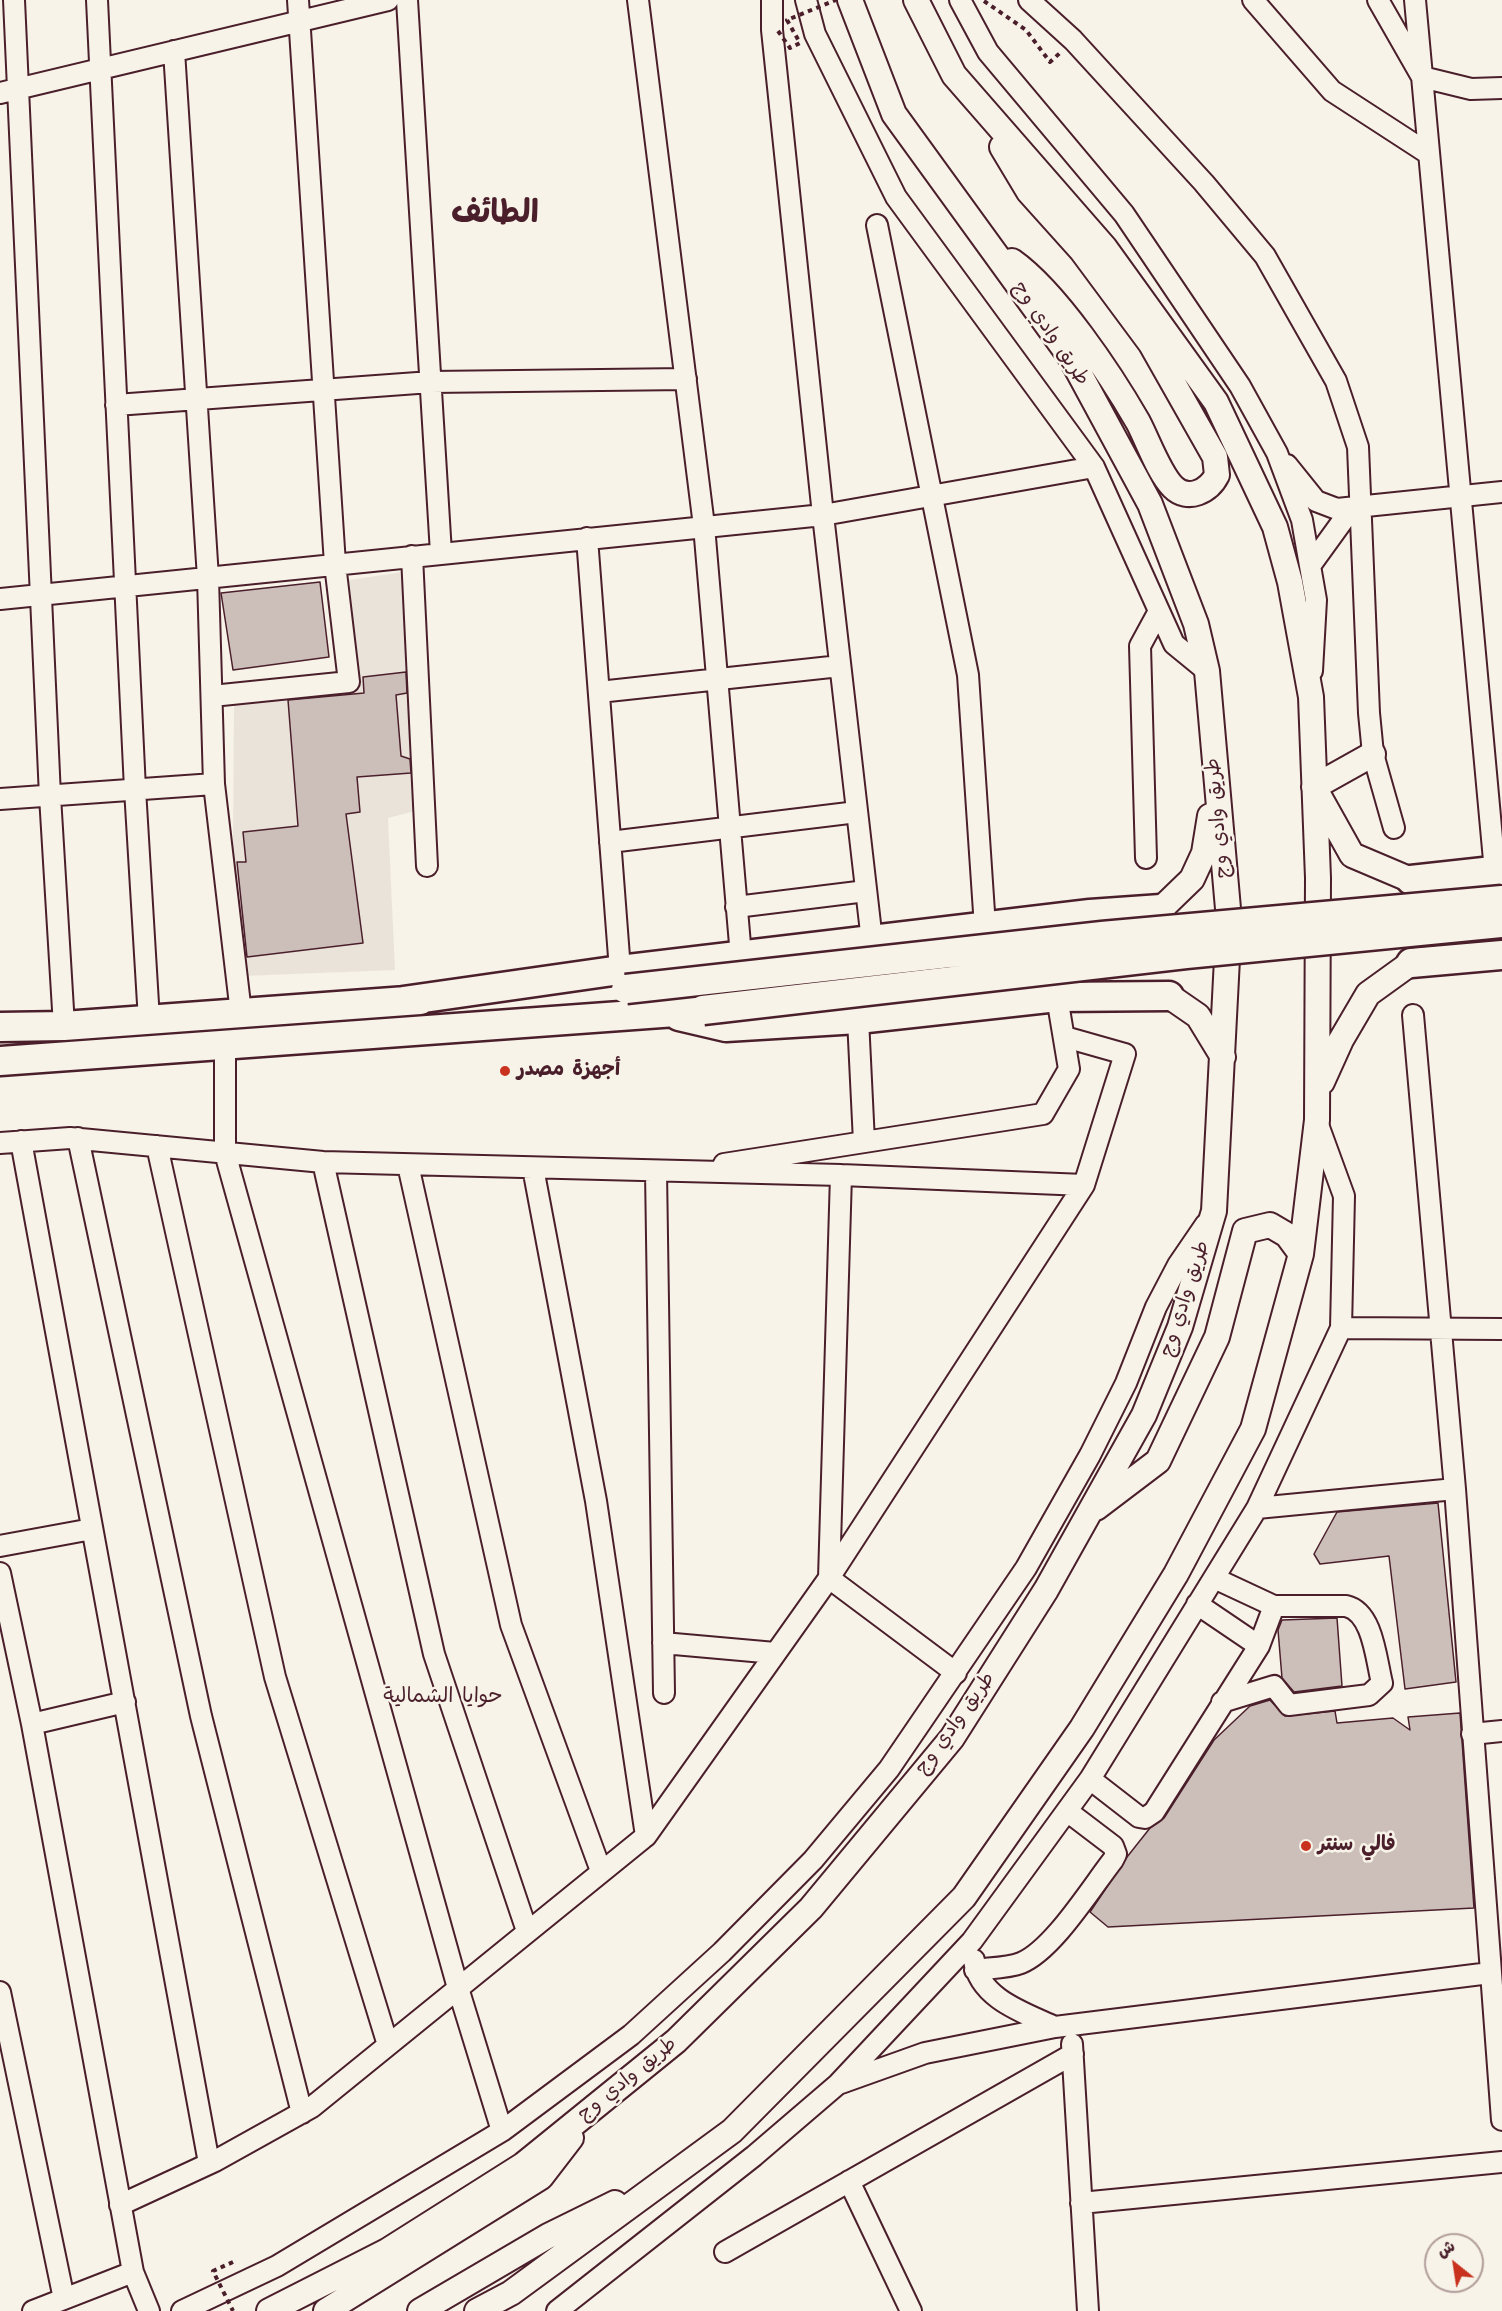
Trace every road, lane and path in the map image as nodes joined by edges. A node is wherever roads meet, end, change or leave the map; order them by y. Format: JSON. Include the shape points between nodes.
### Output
{"nodes":[{"id":1,"x":15,"y":0,"type":"edge"},
{"id":2,"x":97,"y":0,"type":"edge"},
{"id":3,"x":298,"y":0,"type":"edge"},
{"id":4,"x":388,"y":0,"type":"edge"},
{"id":5,"x":407,"y":0,"type":"edge"},
{"id":6,"x":638,"y":0,"type":"edge"},
{"id":7,"x":771,"y":0,"type":"edge"},
{"id":8,"x":806,"y":0,"type":"edge"},
{"id":9,"x":836,"y":0,"type":"edge"},
{"id":10,"x":850,"y":0,"type":"edge"},
{"id":11,"x":916,"y":0,"type":"edge"},
{"id":12,"x":960,"y":0,"type":"edge"},
{"id":13,"x":1029,"y":0,"type":"edge"},
{"id":14,"x":1253,"y":0,"type":"edge"},
{"id":15,"x":1378,"y":0,"type":"edge"},
{"id":16,"x":1415,"y":0,"type":"edge"},
{"id":17,"x":984,"y":2,"type":"dead end"},
{"id":18,"x":299,"y":21,"type":"junction"},
{"id":19,"x":775,"y":30,"type":"junction"},
{"id":20,"x":1073,"y":40,"type":"junction"},
{"id":21,"x":174,"y":51,"type":"junction"},
{"id":22,"x":100,"y":69,"type":"junction"},
{"id":23,"x":1422,"y":76,"type":"junction"},
{"id":24,"x":1502,"y":88,"type":"edge"},
{"id":25,"x":9,"y":91,"type":"edge"},
{"id":26,"x":971,"y":95,"type":"junction"},
{"id":27,"x":1430,"y":154,"type":"junction"},
{"id":28,"x":877,"y":225,"type":"dead end"},
{"id":29,"x":988,"y":244,"type":"junction"},
{"id":30,"x":686,"y":379,"type":"junction"},
{"id":31,"x":431,"y":382,"type":"junction"},
{"id":32,"x":324,"y":390,"type":"junction"},
{"id":33,"x":196,"y":399,"type":"junction"},
{"id":34,"x":116,"y":405,"type":"junction"},
{"id":35,"x":1277,"y":453,"type":"junction"},
{"id":36,"x":1094,"y":467,"type":"junction"},
{"id":37,"x":1502,"y":492,"type":"edge"},
{"id":38,"x":934,"y":496,"type":"junction"},
{"id":39,"x":1461,"y":496,"type":"junction"},
{"id":40,"x":1362,"y":506,"type":"junction"},
{"id":41,"x":823,"y":515,"type":"junction"},
{"id":42,"x":704,"y":526,"type":"junction"},
{"id":43,"x":587,"y":538,"type":"junction"},
{"id":44,"x":441,"y":553,"type":"junction"},
{"id":45,"x":412,"y":556,"type":"junction"},
{"id":46,"x":336,"y":564,"type":"junction"},
{"id":47,"x":1310,"y":566,"type":"junction"},
{"id":48,"x":208,"y":578,"type":"junction"},
{"id":49,"x":125,"y":586,"type":"junction"},
{"id":50,"x":41,"y":595,"type":"junction"},
{"id":51,"x":0,"y":599,"type":"edge"},
{"id":52,"x":1160,"y":611,"type":"junction"},
{"id":53,"x":840,"y":666,"type":"junction"},
{"id":54,"x":1207,"y":671,"type":"junction"},
{"id":55,"x":717,"y":678,"type":"junction"},
{"id":56,"x":599,"y":692,"type":"junction"},
{"id":57,"x":212,"y":696,"type":"junction"},
{"id":58,"x":1311,"y":697,"type":"junction"},
{"id":59,"x":1373,"y":754,"type":"junction"},
{"id":60,"x":214,"y":784,"type":"junction"},
{"id":61,"x":1314,"y":787,"type":"junction"},
{"id":62,"x":1216,"y":788,"type":"junction"},
{"id":63,"x":135,"y":789,"type":"junction"},
{"id":64,"x":50,"y":796,"type":"junction"},
{"id":65,"x":0,"y":799,"type":"edge"},
{"id":66,"x":857,"y":813,"type":"junction"},
{"id":67,"x":1394,"y":828,"type":"dead end"},
{"id":68,"x":730,"y":829,"type":"junction"},
{"id":69,"x":610,"y":842,"type":"junction"},
{"id":70,"x":1146,"y":858,"type":"dead end"},
{"id":71,"x":427,"y":866,"type":"dead end"},
{"id":72,"x":1499,"y":871,"type":"edge"},
{"id":73,"x":1411,"y":880,"type":"joint"},
{"id":74,"x":866,"y":891,"type":"junction"},
{"id":75,"x":1502,"y":900,"type":"edge"},
{"id":76,"x":736,"y":907,"type":"junction"},
{"id":77,"x":1161,"y":909,"type":"joint"},
{"id":78,"x":1502,"y":923,"type":"edge"},
{"id":79,"x":986,"y":927,"type":"junction"},
{"id":80,"x":872,"y":941,"type":"junction"},
{"id":81,"x":1502,"y":955,"type":"edge"},
{"id":82,"x":741,"y":956,"type":"junction"},
{"id":83,"x":1411,"y":963,"type":"joint"},
{"id":84,"x":623,"y":980,"type":"junction"},
{"id":85,"x":1169,"y":996,"type":"joint"},
{"id":86,"x":1057,"y":997,"type":"junction"},
{"id":87,"x":666,"y":1012,"type":"junction"},
{"id":88,"x":241,"y":1013,"type":"junction"},
{"id":89,"x":1413,"y":1015,"type":"dead end"},
{"id":90,"x":858,"y":1019,"type":"junction"},
{"id":91,"x":149,"y":1020,"type":"junction"},
{"id":92,"x":64,"y":1026,"type":"junction"},
{"id":93,"x":0,"y":1027,"type":"edge"},
{"id":94,"x":1065,"y":1037,"type":"junction"},
{"id":95,"x":225,"y":1045,"type":"junction"},
{"id":96,"x":1223,"y":1057,"type":"junction"},
{"id":97,"x":0,"y":1061,"type":"edge"},
{"id":98,"x":1317,"y":1092,"type":"junction"},
{"id":99,"x":1317,"y":1120,"type":"junction"},
{"id":100,"x":78,"y":1138,"type":"junction"},
{"id":101,"x":21,"y":1141,"type":"junction"},
{"id":102,"x":864,"y":1142,"type":"junction"},
{"id":103,"x":0,"y":1143,"type":"edge"},
{"id":104,"x":157,"y":1146,"type":"junction"},
{"id":105,"x":225,"y":1153,"type":"junction"},
{"id":106,"x":323,"y":1162,"type":"junction"},
{"id":107,"x":408,"y":1165,"type":"junction"},
{"id":108,"x":533,"y":1168,"type":"junction"},
{"id":109,"x":663,"y":1172,"type":"junction"},
{"id":110,"x":841,"y":1174,"type":"junction"},
{"id":111,"x":1083,"y":1185,"type":"junction"},
{"id":112,"x":1214,"y":1211,"type":"junction"},
{"id":113,"x":1301,"y":1254,"type":"junction"},
{"id":114,"x":1341,"y":1329,"type":"junction"},
{"id":115,"x":1502,"y":1329,"type":"edge"},
{"id":116,"x":1440,"y":1330,"type":"junction"},
{"id":117,"x":1455,"y":1489,"type":"junction"},
{"id":118,"x":1257,"y":1509,"type":"junction"},
{"id":119,"x":1089,"y":1513,"type":"junction"},
{"id":120,"x":92,"y":1528,"type":"junction"},
{"id":121,"x":0,"y":1546,"type":"edge"},
{"id":122,"x":0,"y":1573,"type":"edge"},
{"id":123,"x":829,"y":1578,"type":"junction"},
{"id":124,"x":1214,"y":1578,"type":"junction"},
{"id":125,"x":1197,"y":1604,"type":"junction"},
{"id":126,"x":1274,"y":1606,"type":"junction"},
{"id":127,"x":663,"y":1643,"type":"junction"},
{"id":128,"x":1259,"y":1646,"type":"junction"},
{"id":129,"x":775,"y":1653,"type":"junction"},
{"id":130,"x":956,"y":1673,"type":"junction"},
{"id":131,"x":664,"y":1693,"type":"dead end"},
{"id":132,"x":1222,"y":1701,"type":"junction"},
{"id":133,"x":125,"y":1702,"type":"junction"},
{"id":134,"x":32,"y":1724,"type":"junction"},
{"id":135,"x":1502,"y":1731,"type":"edge"},
{"id":136,"x":1472,"y":1734,"type":"junction"},
{"id":137,"x":1090,"y":1779,"type":"junction"},
{"id":138,"x":1067,"y":1811,"type":"junction"},
{"id":139,"x":646,"y":1836,"type":"junction"},
{"id":140,"x":601,"y":1871,"type":"junction"},
{"id":141,"x":527,"y":1931,"type":"junction"},
{"id":142,"x":972,"y":1941,"type":"junction"},
{"id":143,"x":975,"y":1970,"type":"junction"},
{"id":144,"x":1490,"y":1972,"type":"junction"},
{"id":145,"x":458,"y":1988,"type":"junction"},
{"id":146,"x":0,"y":1992,"type":"edge"},
{"id":147,"x":1063,"y":2027,"type":"junction"},
{"id":148,"x":388,"y":2045,"type":"junction"},
{"id":149,"x":1073,"y":2054,"type":"junction"},
{"id":150,"x":838,"y":2084,"type":"junction"},
{"id":151,"x":594,"y":2108,"type":"junction"},
{"id":152,"x":302,"y":2113,"type":"junction"},
{"id":153,"x":1502,"y":2120,"type":"edge"},
{"id":154,"x":502,"y":2131,"type":"junction"},
{"id":155,"x":1502,"y":2162,"type":"edge"},
{"id":156,"x":209,"y":2163,"type":"junction"},
{"id":157,"x":668,"y":2178,"type":"junction"},
{"id":158,"x":849,"y":2181,"type":"junction"},
{"id":159,"x":1082,"y":2203,"type":"junction"},
{"id":160,"x":120,"y":2205,"type":"junction"},
{"id":161,"x":725,"y":2252,"type":"dead end"},
{"id":162,"x":233,"y":2262,"type":"dead end"},
{"id":163,"x":133,"y":2272,"type":"junction"},
{"id":164,"x":64,"y":2299,"type":"junction"},
{"id":165,"x":33,"y":2311,"type":"edge"},
{"id":166,"x":149,"y":2311,"type":"edge"},
{"id":167,"x":183,"y":2311,"type":"edge"},
{"id":168,"x":233,"y":2311,"type":"edge"},
{"id":169,"x":269,"y":2311,"type":"edge"},
{"id":170,"x":326,"y":2311,"type":"edge"},
{"id":171,"x":420,"y":2311,"type":"edge"},
{"id":172,"x":477,"y":2311,"type":"edge"},
{"id":173,"x":557,"y":2311,"type":"edge"},
{"id":174,"x":911,"y":2311,"type":"edge"},
{"id":175,"x":1088,"y":2311,"type":"edge"}],
"edges":[{"from":1,"to":25,"type":"street"},
{"from":2,"to":22,"type":"street"},
{"from":3,"to":18,"type":"street"},
{"from":4,"to":18,"type":"street"},
{"from":5,"to":31,"type":"street"},
{"from":6,"to":30,"type":"street"},
{"from":7,"to":19,"type":"street"},
{"from":8,"to":36,"type":"street","via":[[815,34],[896,197]]},
{"from":9,"to":19,"type":"path","bridge":true,"via":[[787,20],[800,43],[790,48]]},
{"from":10,"to":29,"type":"main road","name":"طريق وادي وج","via":[[894,114]]},
{"from":11,"to":26,"type":"main road","via":[[954,75]]},
{"from":12,"to":35,"type":"street","via":[[988,52],[1124,214],[1240,386]]},
{"from":13,"to":20,"type":"street"},
{"from":14,"to":27,"type":"street","via":[[1332,91]]},
{"from":15,"to":23,"type":"street"},
{"from":16,"to":23,"type":"street"},
{"from":17,"to":20,"type":"path","via":[[1026,30],[1050,62]]},
{"from":18,"to":21,"type":"street"},
{"from":18,"to":32,"type":"street"},
{"from":19,"to":41,"type":"street"},
{"from":20,"to":40,"type":"street","via":[[1204,183],[1264,256],[1336,381],[1358,447]]},
{"from":21,"to":22,"type":"street"},
{"from":21,"to":33,"type":"street"},
{"from":22,"to":25,"type":"street"},
{"from":22,"to":34,"type":"street"},
{"from":23,"to":24,"type":"street","via":[[1471,89]]},
{"from":23,"to":27,"type":"street"},
{"from":25,"to":50,"type":"street"},
{"from":26,"to":29,"type":"main road","via":[[1029,192],[1082,251],[1151,344],[1215,457],[1217,475],[1207,489],[1189,494],[1173,487],[1136,420],[1077,330],[1029,273]]},
{"from":26,"to":58,"type":"main road","via":[[1105,248],[1216,402],[1275,527],[1290,582]]},
{"from":27,"to":39,"type":"street"},
{"from":28,"to":38,"type":"street"},
{"from":29,"to":54,"type":"main road","name":"طريق وادي وج","via":[[1071,358],[1150,504],[1196,624]]},
{"from":30,"to":31,"type":"street"},
{"from":30,"to":42,"type":"street"},
{"from":31,"to":32,"type":"street"},
{"from":31,"to":44,"type":"street"},
{"from":32,"to":33,"type":"street"},
{"from":32,"to":46,"type":"street"},
{"from":33,"to":34,"type":"street"},
{"from":33,"to":48,"type":"street"},
{"from":34,"to":49,"type":"street"},
{"from":35,"to":40,"type":"street","via":[[1316,501],[1337,508]]},
{"from":35,"to":47,"type":"street","via":[[1302,520]]},
{"from":36,"to":38,"type":"street"},
{"from":36,"to":52,"type":"street"},
{"from":37,"to":39,"type":"street"},
{"from":38,"to":41,"type":"street"},
{"from":38,"to":79,"type":"street","via":[[968,675]]},
{"from":39,"to":40,"type":"street"},
{"from":39,"to":72,"type":"street"},
{"from":40,"to":47,"type":"street","via":[[1344,519]]},
{"from":40,"to":59,"type":"street"},
{"from":41,"to":42,"type":"street"},
{"from":41,"to":53,"type":"street"},
{"from":42,"to":43,"type":"street"},
{"from":42,"to":55,"type":"street"},
{"from":43,"to":44,"type":"street"},
{"from":43,"to":56,"type":"street"},
{"from":44,"to":45,"type":"street"},
{"from":45,"to":46,"type":"street"},
{"from":45,"to":71,"type":"street"},
{"from":46,"to":48,"type":"street"},
{"from":46,"to":57,"type":"street","via":[[349,681]]},
{"from":47,"to":58,"type":"street","via":[[1316,600]]},
{"from":48,"to":49,"type":"street"},
{"from":48,"to":57,"type":"street"},
{"from":49,"to":50,"type":"street"},
{"from":49,"to":63,"type":"street"},
{"from":50,"to":51,"type":"street"},
{"from":50,"to":64,"type":"street"},
{"from":52,"to":54,"type":"street","via":[[1174,644]]},
{"from":52,"to":70,"type":"street","via":[[1140,646]]},
{"from":53,"to":55,"type":"street"},
{"from":53,"to":66,"type":"street"},
{"from":54,"to":62,"type":"main road","name":"طريق وادي وج"},
{"from":55,"to":56,"type":"street"},
{"from":55,"to":68,"type":"street"},
{"from":56,"to":69,"type":"street"},
{"from":57,"to":60,"type":"street"},
{"from":58,"to":61,"type":"main road"},
{"from":59,"to":61,"type":"main road"},
{"from":59,"to":67,"type":"street"},
{"from":60,"to":63,"type":"street"},
{"from":60,"to":88,"type":"street"},
{"from":61,"to":73,"type":"main road","via":[[1352,855]]},
{"from":61,"to":98,"type":"main road","via":[[1318,878]]},
{"from":62,"to":77,"type":"main road","via":[[1204,853],[1192,879]]},
{"from":62,"to":96,"type":"main road","name":"طريق وادي وج","via":[[1229,920]]},
{"from":63,"to":64,"type":"street"},
{"from":63,"to":91,"type":"street"},
{"from":64,"to":65,"type":"street"},
{"from":64,"to":92,"type":"street"},
{"from":66,"to":68,"type":"street"},
{"from":66,"to":74,"type":"street"},
{"from":68,"to":69,"type":"street"},
{"from":68,"to":76,"type":"street"},
{"from":69,"to":84,"type":"street"},
{"from":72,"to":73,"type":"highway"},
{"from":74,"to":76,"type":"street"},
{"from":74,"to":80,"type":"street"},
{"from":75,"to":84,"type":"highway","bridge":true},
{"from":76,"to":82,"type":"street"},
{"from":77,"to":79,"type":"highway"},
{"from":78,"to":87,"type":"highway","bridge":true},
{"from":79,"to":80,"type":"highway"},
{"from":80,"to":82,"type":"highway"},
{"from":81,"to":83,"type":"highway"},
{"from":82,"to":84,"type":"highway"},
{"from":83,"to":98,"type":"main road","via":[[1368,994]]},
{"from":84,"to":88,"type":"highway"},
{"from":85,"to":86,"type":"highway"},
{"from":85,"to":96,"type":"main road","via":[[1198,1016]]},
{"from":86,"to":90,"type":"highway"},
{"from":86,"to":94,"type":"street"},
{"from":87,"to":90,"type":"highway","via":[[726,1027]]},
{"from":87,"to":95,"type":"highway"},
{"from":88,"to":91,"type":"highway"},
{"from":89,"to":116,"type":"street"},
{"from":90,"to":102,"type":"street"},
{"from":91,"to":92,"type":"highway"},
{"from":92,"to":93,"type":"highway"},
{"from":94,"to":102,"type":"street","via":[[1068,1069],[1043,1114]]},
{"from":94,"to":111,"type":"street","via":[[1125,1054]]},
{"from":95,"to":97,"type":"highway"},
{"from":95,"to":105,"type":"street"},
{"from":96,"to":112,"type":"main road","name":"طريق وادي وج"},
{"from":98,"to":99,"type":"main road"},
{"from":99,"to":113,"type":"main road"},
{"from":99,"to":114,"type":"street","via":[[1344,1196]]},
{"from":100,"to":101,"type":"street"},
{"from":100,"to":104,"type":"street"},
{"from":100,"to":152,"type":"street","via":[[201,1716]]},
{"from":101,"to":103,"type":"street"},
{"from":101,"to":120,"type":"street"},
{"from":102,"to":109,"type":"street"},
{"from":104,"to":105,"type":"street"},
{"from":104,"to":148,"type":"street","via":[[275,1677]]},
{"from":105,"to":106,"type":"street"},
{"from":105,"to":145,"type":"street"},
{"from":106,"to":107,"type":"street"},
{"from":106,"to":141,"type":"street","via":[[434,1653]]},
{"from":107,"to":108,"type":"street"},
{"from":107,"to":140,"type":"street","via":[[511,1625]]},
{"from":108,"to":109,"type":"street"},
{"from":108,"to":139,"type":"street","via":[[596,1501]]},
{"from":109,"to":110,"type":"street"},
{"from":109,"to":127,"type":"street"},
{"from":110,"to":111,"type":"street"},
{"from":110,"to":123,"type":"street"},
{"from":111,"to":123,"type":"street"},
{"from":112,"to":119,"type":"main road","name":"طريق وادي وج","via":[[1180,1327],[1158,1382]]},
{"from":112,"to":130,"type":"street","via":[[1156,1307],[1126,1383],[1085,1465],[1026,1568]]},
{"from":113,"to":119,"type":"main road","via":[[1287,1235],[1270,1225],[1245,1231],[1217,1337],[1158,1461]]},
{"from":113,"to":157,"type":"main road","via":[[1253,1429],[1176,1574],[1082,1728],[964,1896],[732,2131]]},
{"from":114,"to":116,"type":"street"},
{"from":114,"to":118,"type":"street"},
{"from":115,"to":116,"type":"street"},
{"from":116,"to":117,"type":"street"},
{"from":117,"to":118,"type":"street"},
{"from":117,"to":136,"type":"street"},
{"from":118,"to":124,"type":"street"},
{"from":119,"to":151,"type":"main road","name":"طريق وادي وج","via":[[1046,1590],[952,1737],[811,1908],[676,2042]]},
{"from":120,"to":121,"type":"street"},
{"from":120,"to":133,"type":"street"},
{"from":122,"to":134,"type":"street"},
{"from":123,"to":129,"type":"street"},
{"from":123,"to":130,"type":"street"},
{"from":124,"to":125,"type":"street"},
{"from":124,"to":126,"type":"street"},
{"from":125,"to":128,"type":"street"},
{"from":125,"to":137,"type":"street"},
{"from":126,"to":128,"type":"street"},
{"from":126,"to":132,"type":"street","via":[[1356,1608],[1364,1617],[1382,1683],[1369,1695],[1289,1705],[1274,1686]]},
{"from":127,"to":129,"type":"street"},
{"from":127,"to":131,"type":"street"},
{"from":128,"to":132,"type":"street"},
{"from":129,"to":139,"type":"street"},
{"from":130,"to":154,"type":"street","via":[[889,1769],[813,1860],[722,1952],[631,2035]]},
{"from":132,"to":137,"type":"street","via":[[1154,1812],[1145,1818],[1138,1817]]},
{"from":133,"to":134,"type":"street"},
{"from":133,"to":156,"type":"street"},
{"from":134,"to":160,"type":"street"},
{"from":135,"to":136,"type":"street"},
{"from":136,"to":144,"type":"street"},
{"from":137,"to":138,"type":"street"},
{"from":138,"to":142,"type":"street"},
{"from":138,"to":143,"type":"street","via":[[1113,1846],[1113,1860],[1033,1957],[1019,1964]]},
{"from":139,"to":140,"type":"street"},
{"from":140,"to":141,"type":"street"},
{"from":141,"to":145,"type":"street"},
{"from":142,"to":143,"type":"street"},
{"from":142,"to":150,"type":"street"},
{"from":143,"to":147,"type":"street","via":[[984,1986],[1002,2002]]},
{"from":144,"to":147,"type":"street"},
{"from":144,"to":153,"type":"street"},
{"from":145,"to":148,"type":"street"},
{"from":145,"to":154,"type":"street"},
{"from":146,"to":164,"type":"street"},
{"from":147,"to":149,"type":"street"},
{"from":147,"to":150,"type":"street","via":[[925,2053]]},
{"from":148,"to":152,"type":"street"},
{"from":149,"to":158,"type":"street"},
{"from":149,"to":159,"type":"street"},
{"from":150,"to":173,"type":"street","via":[[754,2156]]},
{"from":151,"to":169,"type":"main road","name":"طريق وادي وج","via":[[523,2165],[387,2251]]},
{"from":151,"to":170,"type":"main road","via":[[541,2177]]},
{"from":152,"to":156,"type":"street"},
{"from":154,"to":167,"type":"street","via":[[277,2266]]},
{"from":155,"to":159,"type":"street"},
{"from":156,"to":160,"type":"street"},
{"from":157,"to":171,"type":"main road","via":[[548,2236]]},
{"from":157,"to":172,"type":"main road","via":[[511,2293]]},
{"from":158,"to":161,"type":"street"},
{"from":158,"to":174,"type":"street"},
{"from":159,"to":175,"type":"street"},
{"from":160,"to":163,"type":"street"},
{"from":162,"to":168,"type":"path","bridge":true,"via":[[213,2271]]},
{"from":163,"to":164,"type":"street"},
{"from":163,"to":166,"type":"street"},
{"from":164,"to":165,"type":"street"}]}
